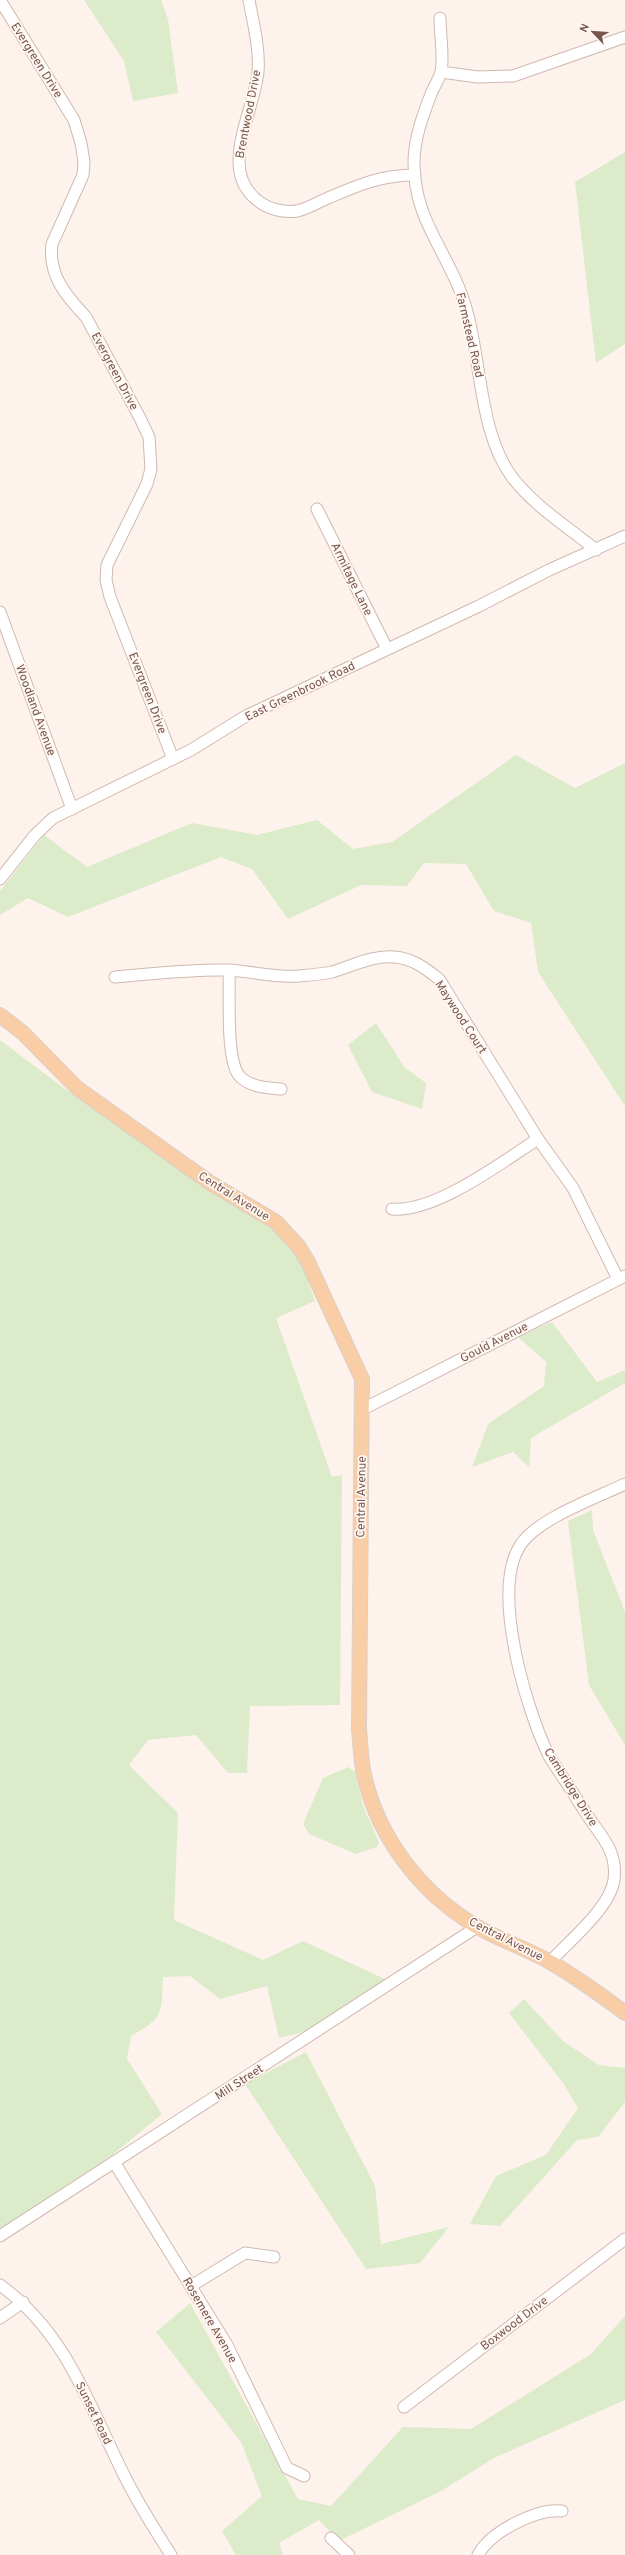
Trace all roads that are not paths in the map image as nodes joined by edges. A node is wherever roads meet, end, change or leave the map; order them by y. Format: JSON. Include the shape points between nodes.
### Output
{"nodes":[{"id":1,"x":0,"y":0,"type":"edge"},
{"id":2,"x":249,"y":0,"type":"edge"},
{"id":3,"x":440,"y":18,"type":"dead end"},
{"id":4,"x":625,"y":37,"type":"edge"},
{"id":5,"x":441,"y":72,"type":"junction"},
{"id":6,"x":415,"y":175,"type":"junction"},
{"id":7,"x":317,"y":509,"type":"dead end"},
{"id":8,"x":625,"y":536,"type":"edge"},
{"id":9,"x":596,"y":550,"type":"junction"},
{"id":10,"x":0,"y":612,"type":"edge"},
{"id":11,"x":387,"y":649,"type":"junction"},
{"id":12,"x":174,"y":759,"type":"junction"},
{"id":13,"x":72,"y":809,"type":"junction"},
{"id":14,"x":0,"y":879,"type":"edge"},
{"id":15,"x":230,"y":970,"type":"junction"},
{"id":16,"x":115,"y":977,"type":"dead end"},
{"id":17,"x":0,"y":1015,"type":"edge"},
{"id":18,"x":281,"y":1089,"type":"dead end"},
{"id":19,"x":538,"y":1139,"type":"junction"},
{"id":20,"x":392,"y":1209,"type":"dead end"},
{"id":21,"x":621,"y":1278,"type":"edge"},
{"id":22,"x":363,"y":1409,"type":"junction"},
{"id":23,"x":625,"y":1484,"type":"edge"},
{"id":24,"x":477,"y":1927,"type":"junction"},
{"id":25,"x":550,"y":1962,"type":"junction"},
{"id":26,"x":625,"y":2013,"type":"edge"},
{"id":27,"x":114,"y":2162,"type":"junction"},
{"id":28,"x":0,"y":2236,"type":"edge"},
{"id":29,"x":625,"y":2239,"type":"edge"},
{"id":30,"x":274,"y":2257,"type":"dead end"},
{"id":31,"x":0,"y":2285,"type":"edge"},
{"id":32,"x":191,"y":2286,"type":"junction"},
{"id":33,"x":23,"y":2302,"type":"junction"},
{"id":34,"x":0,"y":2318,"type":"edge"},
{"id":35,"x":404,"y":2407,"type":"dead end"},
{"id":36,"x":304,"y":2476,"type":"dead end"},
{"id":37,"x":562,"y":2511,"type":"dead end"},
{"id":38,"x":331,"y":2538,"type":"dead end"},
{"id":39,"x":171,"y":2555,"type":"edge"},
{"id":40,"x":349,"y":2555,"type":"edge"},
{"id":41,"x":478,"y":2555,"type":"edge"}],
"edges":[{"from":1,"to":12,"type":"street","name":"Evergreen Drive","via":[[74,120],[81,143],[83,175],[52,244],[54,275],[71,301],[86,317],[148,437],[150,468],[147,484],[112,552],[107,565],[106,580],[110,597]]},
{"from":2,"to":6,"type":"street","name":"Brentwood Drive","via":[[258,72],[238,159],[242,180],[254,198],[271,209],[298,211],[372,180],[395,175]]},
{"from":3,"to":5,"type":"street","name":"Farmstead Road"},
{"from":4,"to":5,"type":"street","via":[[513,76],[478,77]]},
{"from":5,"to":6,"type":"street","name":"Farmstead Road","via":[[420,126],[414,160]]},
{"from":6,"to":9,"type":"street","name":"Farmstead Road","via":[[422,212],[459,289],[468,317],[486,409],[500,457],[511,476],[528,495]]},
{"from":7,"to":11,"type":"street","name":"Armitage Lane"},
{"from":8,"to":9,"type":"street","name":"East Greenbrook Road"},
{"from":9,"to":11,"type":"street","name":"East Greenbrook Road"},
{"from":10,"to":13,"type":"street","name":"Woodland Avenue"},
{"from":11,"to":12,"type":"street","name":"East Greenbrook Road","via":[[246,716]]},
{"from":12,"to":13,"type":"street","name":"East Greenbrook Road"},
{"from":13,"to":14,"type":"street","name":"East Greenbrook Road","via":[[54,818],[34,835]]},
{"from":15,"to":16,"type":"street","name":"Maywood Court"},
{"from":15,"to":18,"type":"street","via":[[232,1054],[239,1075],[263,1088]]},
{"from":15,"to":19,"type":"street","name":"Maywood Court","via":[[272,976],[299,976],[331,972],[374,958],[394,957],[411,960],[424,966],[439,979]]},
{"from":17,"to":22,"type":"main road","name":"Central Avenue","via":[[22,1033],[77,1088],[209,1182],[276,1222],[288,1234],[308,1262],[362,1379]]},
{"from":19,"to":20,"type":"street","via":[[466,1186],[413,1208]]},
{"from":19,"to":21,"type":"street","name":"Maywood Court","via":[[573,1188]]},
{"from":21,"to":22,"type":"street","name":"Gould Avenue"},
{"from":22,"to":24,"type":"main road","name":"Central Avenue","via":[[359,1728],[363,1770],[372,1803],[387,1836],[407,1866],[437,1898]]},
{"from":23,"to":25,"type":"street","name":"Cambridge Drive","via":[[536,1528],[521,1544],[510,1571],[514,1641],[524,1689],[535,1722],[549,1755],[609,1845],[615,1868],[612,1887],[601,1908]]},
{"from":24,"to":25,"type":"main road","name":"Central Avenue"},
{"from":24,"to":27,"type":"street","name":"Mill Street"},
{"from":25,"to":26,"type":"main road","name":"Central Avenue"},
{"from":27,"to":28,"type":"street","name":"Mill Street"},
{"from":27,"to":32,"type":"street","name":"Rosemere Avenue"},
{"from":29,"to":35,"type":"street","name":"Boxwood Drive"},
{"from":30,"to":32,"type":"street","via":[[245,2253]]},
{"from":31,"to":33,"type":"street","name":"Sunset Road"},
{"from":32,"to":36,"type":"street","name":"Rosemere Avenue","via":[[227,2345],[287,2468]]},
{"from":33,"to":34,"type":"street"},
{"from":33,"to":39,"type":"street","name":"Sunset Road","via":[[57,2341],[71,2364],[127,2480]]},
{"from":37,"to":41,"type":"street","via":[[552,2510],[536,2514],[495,2534]]},
{"from":38,"to":40,"type":"street"}]}
